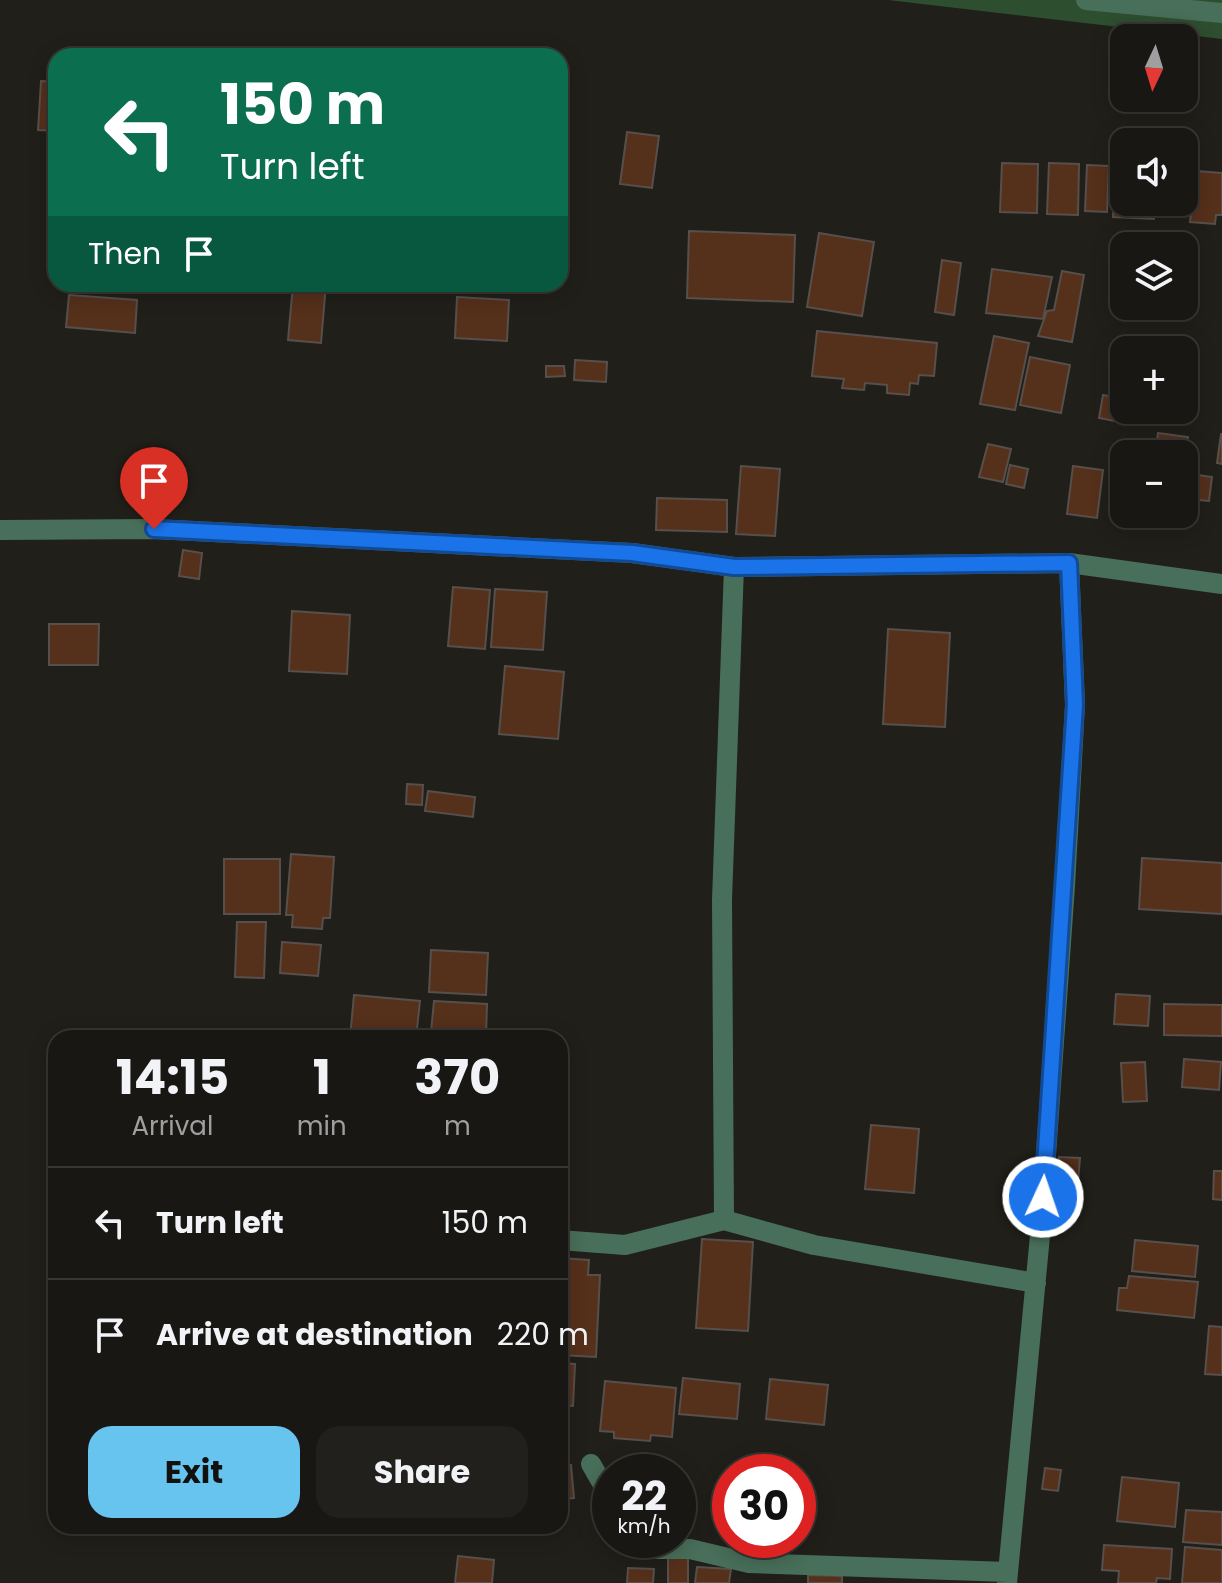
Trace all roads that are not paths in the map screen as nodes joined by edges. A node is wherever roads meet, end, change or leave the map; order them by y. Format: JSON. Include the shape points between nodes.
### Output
{"nodes":[{"id":1,"x":1086,"y":0,"type":"edge"},
{"id":2,"x":1172,"y":4,"type":"edge"},
{"id":3,"x":1222,"y":13,"type":"edge"},
{"id":4,"x":0,"y":530,"type":"edge"},
{"id":5,"x":1069,"y":563,"type":"junction"},
{"id":6,"x":734,"y":567,"type":"junction"},
{"id":7,"x":1222,"y":584,"type":"edge"},
{"id":8,"x":724,"y":1220,"type":"junction"},
{"id":9,"x":568,"y":1241,"type":"edge"},
{"id":10,"x":1036,"y":1283,"type":"junction"},
{"id":11,"x":696,"y":1550,"type":"edge"},
{"id":12,"x":1007,"y":1577,"type":"edge"}],
"edges":[{"from":1,"to":2,"type":"street"},
{"from":2,"to":3,"type":"street"},
{"from":4,"to":6,"type":"street","via":[[154,529],[632,553]]},
{"from":5,"to":6,"type":"street"},
{"from":5,"to":7,"type":"street"},
{"from":5,"to":10,"type":"street","via":[[1075,705]]},
{"from":6,"to":8,"type":"street","via":[[722,900]]},
{"from":8,"to":9,"type":"street","via":[[625,1245]]},
{"from":8,"to":10,"type":"street","via":[[814,1245]]},
{"from":10,"to":12,"type":"street"},
{"from":11,"to":12,"type":"street","via":[[749,1563]]}]}
